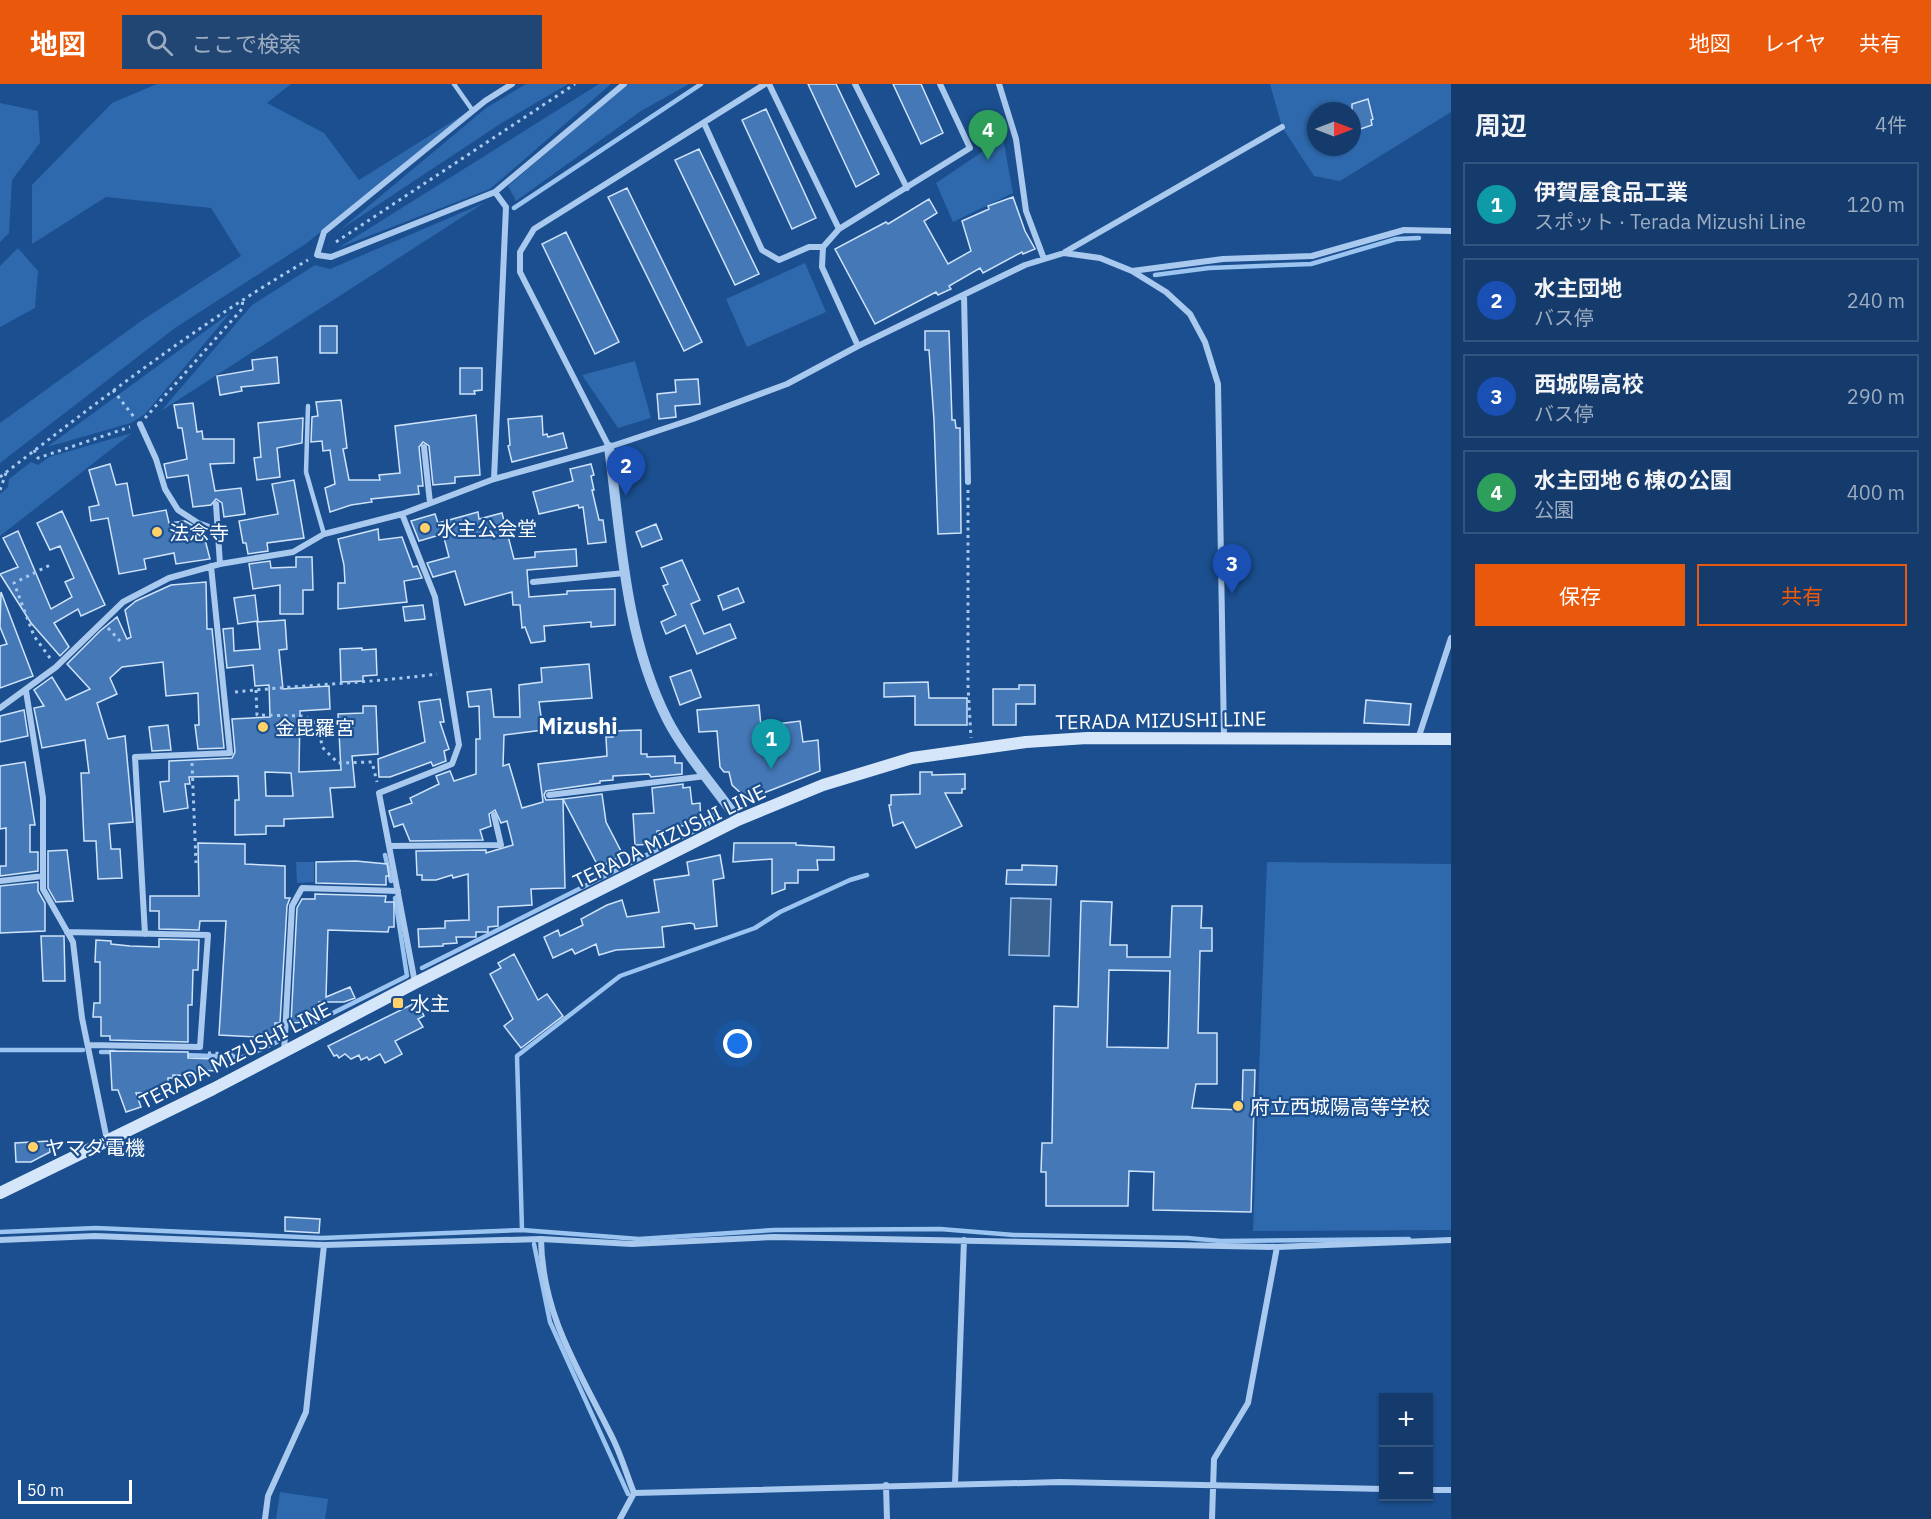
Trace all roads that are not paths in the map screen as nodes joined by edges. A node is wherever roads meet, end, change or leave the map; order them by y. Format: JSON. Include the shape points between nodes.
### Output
{"nodes":[{"id":1,"x":454,"y":84,"type":"edge"},
{"id":2,"x":512,"y":84,"type":"edge"},
{"id":3,"x":624,"y":84,"type":"edge"},
{"id":4,"x":767,"y":84,"type":"edge"},
{"id":5,"x":855,"y":84,"type":"edge"},
{"id":6,"x":940,"y":84,"type":"edge"},
{"id":7,"x":999,"y":84,"type":"edge"},
{"id":8,"x":473,"y":111,"type":"junction"},
{"id":9,"x":704,"y":123,"type":"junction"},
{"id":10,"x":1282,"y":127,"type":"dead end"},
{"id":11,"x":907,"y":188,"type":"junction"},
{"id":12,"x":495,"y":192,"type":"junction"},
{"id":13,"x":839,"y":229,"type":"junction"},
{"id":14,"x":1451,"y":231,"type":"edge"},
{"id":15,"x":823,"y":247,"type":"junction"},
{"id":16,"x":1064,"y":253,"type":"junction"},
{"id":17,"x":1044,"y":259,"type":"junction"},
{"id":18,"x":1132,"y":271,"type":"junction"},
{"id":19,"x":964,"y":295,"type":"junction"},
{"id":20,"x":858,"y":346,"type":"junction"},
{"id":21,"x":308,"y":406,"type":"dead end"},
{"id":22,"x":140,"y":424,"type":"road end"},
{"id":23,"x":424,"y":447,"type":"dead end"},
{"id":24,"x":609,"y":447,"type":"junction"},
{"id":25,"x":494,"y":479,"type":"junction"},
{"id":26,"x":968,"y":482,"type":"road end"},
{"id":27,"x":430,"y":503,"type":"junction"},
{"id":28,"x":216,"y":504,"type":"dead end"},
{"id":29,"x":402,"y":514,"type":"junction"},
{"id":30,"x":218,"y":530,"type":"junction"},
{"id":31,"x":324,"y":534,"type":"junction"},
{"id":32,"x":220,"y":564,"type":"junction"},
{"id":33,"x":212,"y":566,"type":"junction"},
{"id":34,"x":625,"y":573,"type":"junction"},
{"id":35,"x":533,"y":582,"type":"dead end"},
{"id":36,"x":1451,"y":638,"type":"edge"},
{"id":37,"x":26,"y":691,"type":"junction"},
{"id":38,"x":0,"y":708,"type":"edge"},
{"id":39,"x":1224,"y":738,"type":"junction"},
{"id":40,"x":1451,"y":739,"type":"edge"},
{"id":41,"x":1418,"y":740,"type":"junction"},
{"id":42,"x":706,"y":776,"type":"junction"},
{"id":43,"x":549,"y":795,"type":"dead end"},
{"id":44,"x":494,"y":815,"type":"dead end"},
{"id":45,"x":738,"y":820,"type":"junction"},
{"id":46,"x":389,"y":846,"type":"junction"},
{"id":47,"x":43,"y":876,"type":"junction"},
{"id":48,"x":0,"y":881,"type":"edge"},
{"id":49,"x":398,"y":891,"type":"junction"},
{"id":50,"x":67,"y":932,"type":"junction"},
{"id":51,"x":145,"y":934,"type":"junction"},
{"id":52,"x":415,"y":983,"type":"junction"},
{"id":53,"x":88,"y":1045,"type":"junction"},
{"id":54,"x":284,"y":1053,"type":"junction"},
{"id":55,"x":107,"y":1142,"type":"junction"},
{"id":56,"x":0,"y":1193,"type":"edge"},
{"id":57,"x":541,"y":1239,"type":"junction"},
{"id":58,"x":0,"y":1240,"type":"edge"},
{"id":59,"x":964,"y":1240,"type":"junction"},
{"id":60,"x":1451,"y":1240,"type":"edge"},
{"id":61,"x":324,"y":1245,"type":"junction"},
{"id":62,"x":1277,"y":1247,"type":"junction"},
{"id":63,"x":955,"y":1484,"type":"junction"},
{"id":64,"x":886,"y":1485,"type":"junction"},
{"id":65,"x":1212,"y":1485,"type":"junction"},
{"id":66,"x":1379,"y":1489,"type":"edge"},
{"id":67,"x":1433,"y":1490,"type":"edge"},
{"id":68,"x":1451,"y":1490,"type":"edge"},
{"id":69,"x":634,"y":1493,"type":"junction"},
{"id":70,"x":265,"y":1519,"type":"edge"},
{"id":71,"x":620,"y":1519,"type":"edge"},
{"id":72,"x":887,"y":1519,"type":"edge"},
{"id":73,"x":1212,"y":1519,"type":"edge"}],
"edges":[{"from":1,"to":8,"type":"lane"},
{"from":2,"to":8,"type":"street"},
{"from":3,"to":12,"type":"street"},
{"from":4,"to":9,"type":"street"},
{"from":4,"to":13,"type":"street"},
{"from":5,"to":11,"type":"street"},
{"from":6,"to":11,"type":"street","via":[[970,148]]},
{"from":7,"to":17,"type":"street","via":[[1016,139],[1026,211]]},
{"from":8,"to":12,"type":"street","via":[[324,232],[317,255],[331,257]]},
{"from":9,"to":15,"type":"street","via":[[762,250],[779,260],[809,247]]},
{"from":9,"to":24,"type":"street","via":[[534,229],[520,252],[519,272]]},
{"from":10,"to":16,"type":"street"},
{"from":11,"to":13,"type":"street"},
{"from":12,"to":25,"type":"street","via":[[506,207]]},
{"from":13,"to":15,"type":"street"},
{"from":14,"to":18,"type":"street","via":[[1404,231],[1312,256],[1224,259]]},
{"from":15,"to":20,"type":"street","via":[[822,267]]},
{"from":16,"to":17,"type":"street"},
{"from":16,"to":18,"type":"street","via":[[1100,258]]},
{"from":17,"to":19,"type":"street"},
{"from":18,"to":39,"type":"street","via":[[1167,292],[1190,314],[1205,342],[1218,384]]},
{"from":19,"to":20,"type":"street"},
{"from":19,"to":26,"type":"street"},
{"from":20,"to":24,"type":"street","via":[[787,384]]},
{"from":21,"to":31,"type":"lane","via":[[306,472]]},
{"from":22,"to":30,"type":"street","via":[[165,489],[178,510]]},
{"from":23,"to":27,"type":"street"},
{"from":24,"to":25,"type":"street"},
{"from":24,"to":34,"type":"street"},
{"from":25,"to":27,"type":"street"},
{"from":27,"to":29,"type":"street"},
{"from":28,"to":30,"type":"street"},
{"from":29,"to":31,"type":"street"},
{"from":29,"to":46,"type":"street","via":[[435,597],[459,745],[452,764],[379,793]]},
{"from":30,"to":32,"type":"street"},
{"from":31,"to":32,"type":"street","via":[[292,552]]},
{"from":32,"to":33,"type":"street"},
{"from":33,"to":37,"type":"street","via":[[169,578],[123,602]]},
{"from":33,"to":51,"type":"street","via":[[230,753],[135,757]]},
{"from":34,"to":35,"type":"street"},
{"from":34,"to":42,"type":"street","via":[[639,646],[667,720]]},
{"from":36,"to":41,"type":"street"},
{"from":37,"to":38,"type":"street"},
{"from":37,"to":47,"type":"street","via":[[43,798]]},
{"from":39,"to":41,"type":"main road","name":"TERADA MIZUSHI LINE"},
{"from":39,"to":45,"type":"main road","name":"TERADA MIZUSHI LINE","via":[[1087,738],[912,758],[823,785]]},
{"from":40,"to":41,"type":"main road","name":"TERADA MIZUSHI LINE"},
{"from":42,"to":43,"type":"street"},
{"from":42,"to":45,"type":"street"},
{"from":44,"to":46,"type":"street","via":[[501,845]]},
{"from":45,"to":52,"type":"main road","name":"TERADA MIZUSHI LINE"},
{"from":46,"to":49,"type":"street"},
{"from":47,"to":48,"type":"street"},
{"from":47,"to":50,"type":"street","via":[[43,889]]},
{"from":49,"to":52,"type":"street"},
{"from":49,"to":54,"type":"street","via":[[302,888],[292,906]]},
{"from":50,"to":51,"type":"street"},
{"from":50,"to":53,"type":"street","via":[[73,942]]},
{"from":51,"to":53,"type":"street","via":[[208,935],[200,1047]]},
{"from":52,"to":54,"type":"main road","name":"TERADA MIZUSHI LINE"},
{"from":53,"to":55,"type":"street"},
{"from":54,"to":55,"type":"main road","name":"TERADA MIZUSHI LINE"},
{"from":55,"to":56,"type":"main road","name":"TERADA MIZUSHI LINE"},
{"from":57,"to":59,"type":"street","via":[[632,1244],[774,1237]]},
{"from":57,"to":61,"type":"street"},
{"from":57,"to":69,"type":"street","via":[[542,1270],[553,1318]]},
{"from":58,"to":61,"type":"street","via":[[95,1236]]},
{"from":59,"to":62,"type":"street"},
{"from":59,"to":63,"type":"street"},
{"from":60,"to":62,"type":"street"},
{"from":61,"to":70,"type":"street","via":[[306,1412],[268,1496]]},
{"from":62,"to":65,"type":"street","via":[[1248,1403],[1214,1459]]},
{"from":63,"to":64,"type":"street"},
{"from":63,"to":65,"type":"street"},
{"from":64,"to":69,"type":"street"},
{"from":64,"to":72,"type":"street"},
{"from":65,"to":66,"type":"street"},
{"from":65,"to":73,"type":"street"},
{"from":67,"to":68,"type":"street"},
{"from":69,"to":71,"type":"street"}]}
